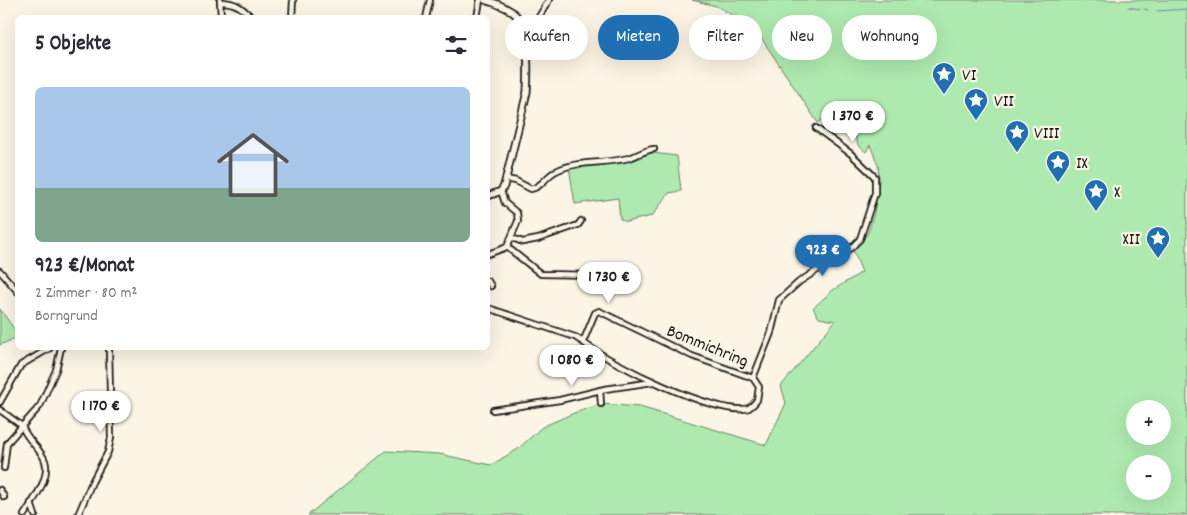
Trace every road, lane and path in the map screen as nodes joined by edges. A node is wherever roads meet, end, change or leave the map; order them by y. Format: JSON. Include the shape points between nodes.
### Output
{"nodes":[{"id":1,"x":293,"y":0,"type":"edge"},
{"id":2,"x":430,"y":0,"type":"edge"},
{"id":3,"x":480,"y":0,"type":"edge"},
{"id":4,"x":485,"y":0,"type":"edge"},
{"id":5,"x":549,"y":0,"type":"edge"},
{"id":6,"x":220,"y":1,"type":"edge"},
{"id":7,"x":221,"y":15,"type":"edge"},
{"id":8,"x":249,"y":15,"type":"edge"},
{"id":9,"x":292,"y":15,"type":"edge"},
{"id":10,"x":427,"y":15,"type":"edge"},
{"id":11,"x":478,"y":15,"type":"edge"},
{"id":12,"x":513,"y":15,"type":"edge"},
{"id":13,"x":540,"y":15,"type":"edge"},
{"id":14,"x":525,"y":60,"type":"edge"},
{"id":15,"x":816,"y":128,"type":"dead end"},
{"id":16,"x":654,"y":149,"type":"dead end"},
{"id":17,"x":506,"y":179,"type":"junction"},
{"id":18,"x":502,"y":191,"type":"junction"},
{"id":19,"x":490,"y":195,"type":"edge"},
{"id":20,"x":581,"y":222,"type":"dead end"},
{"id":21,"x":512,"y":238,"type":"junction"},
{"id":22,"x":507,"y":247,"type":"junction"},
{"id":23,"x":490,"y":253,"type":"edge"},
{"id":24,"x":0,"y":271,"type":"edge"},
{"id":25,"x":637,"y":277,"type":"dead end"},
{"id":26,"x":15,"y":288,"type":"edge"},
{"id":27,"x":490,"y":309,"type":"edge"},
{"id":28,"x":583,"y":342,"type":"junction"},
{"id":29,"x":47,"y":350,"type":"edge"},
{"id":30,"x":61,"y":350,"type":"edge"},
{"id":31,"x":110,"y":350,"type":"edge"},
{"id":32,"x":753,"y":378,"type":"junction"},
{"id":33,"x":654,"y":382,"type":"junction"},
{"id":34,"x":600,"y":390,"type":"junction"},
{"id":35,"x":0,"y":402,"type":"edge"},
{"id":36,"x":601,"y":404,"type":"dead end"},
{"id":37,"x":0,"y":410,"type":"edge"},
{"id":38,"x":493,"y":410,"type":"dead end"},
{"id":39,"x":22,"y":426,"type":"junction"},
{"id":40,"x":4,"y":468,"type":"dead end"},
{"id":41,"x":0,"y":490,"type":"edge"},
{"id":42,"x":4,"y":496,"type":"dead end"},
{"id":43,"x":31,"y":503,"type":"junction"},
{"id":44,"x":24,"y":515,"type":"edge"},
{"id":45,"x":34,"y":515,"type":"edge"},
{"id":46,"x":78,"y":515,"type":"edge"}],
"edges":[{"from":1,"to":9,"type":"street"},
{"from":2,"to":10,"type":"street"},
{"from":3,"to":11,"type":"street"},
{"from":4,"to":12,"type":"street","via":[[502,5]]},
{"from":5,"to":13,"type":"street"},
{"from":6,"to":7,"type":"street"},
{"from":6,"to":8,"type":"street","via":[[241,6]]},
{"from":14,"to":17,"type":"street","via":[[527,92]]},
{"from":15,"to":32,"type":"street","via":[[875,177],[875,193],[860,239],[779,300]]},
{"from":16,"to":17,"type":"street","via":[[633,157],[566,167],[554,172],[536,188]]},
{"from":17,"to":18,"type":"street"},
{"from":18,"to":19,"type":"street"},
{"from":18,"to":21,"type":"street","via":[[505,203],[517,213],[518,221]]},
{"from":20,"to":21,"type":"street","via":[[538,239],[523,242]]},
{"from":21,"to":22,"type":"street"},
{"from":22,"to":23,"type":"street"},
{"from":22,"to":25,"type":"street","via":[[541,274],[597,275],[618,280]]},
{"from":24,"to":26,"type":"street"},
{"from":27,"to":28,"type":"street"},
{"from":28,"to":32,"type":"street","name":"Bommichring","via":[[595,313],[599,311],[692,356]]},
{"from":28,"to":33,"type":"street","name":"Bommichring"},
{"from":29,"to":35,"type":"street","via":[[21,365]]},
{"from":30,"to":39,"type":"street","via":[[56,370],[40,406]]},
{"from":31,"to":46,"type":"street","via":[[111,438],[108,452]]},
{"from":32,"to":33,"type":"street","name":"Bommichring","via":[[759,393],[757,400],[747,408],[704,400]]},
{"from":33,"to":34,"type":"street"},
{"from":34,"to":36,"type":"street"},
{"from":34,"to":38,"type":"street"},
{"from":37,"to":39,"type":"street"},
{"from":39,"to":40,"type":"street","via":[[7,443]]},
{"from":39,"to":43,"type":"street","via":[[47,464],[46,475]]},
{"from":41,"to":42,"type":"street"},
{"from":43,"to":44,"type":"street"},
{"from":43,"to":45,"type":"street"}]}
